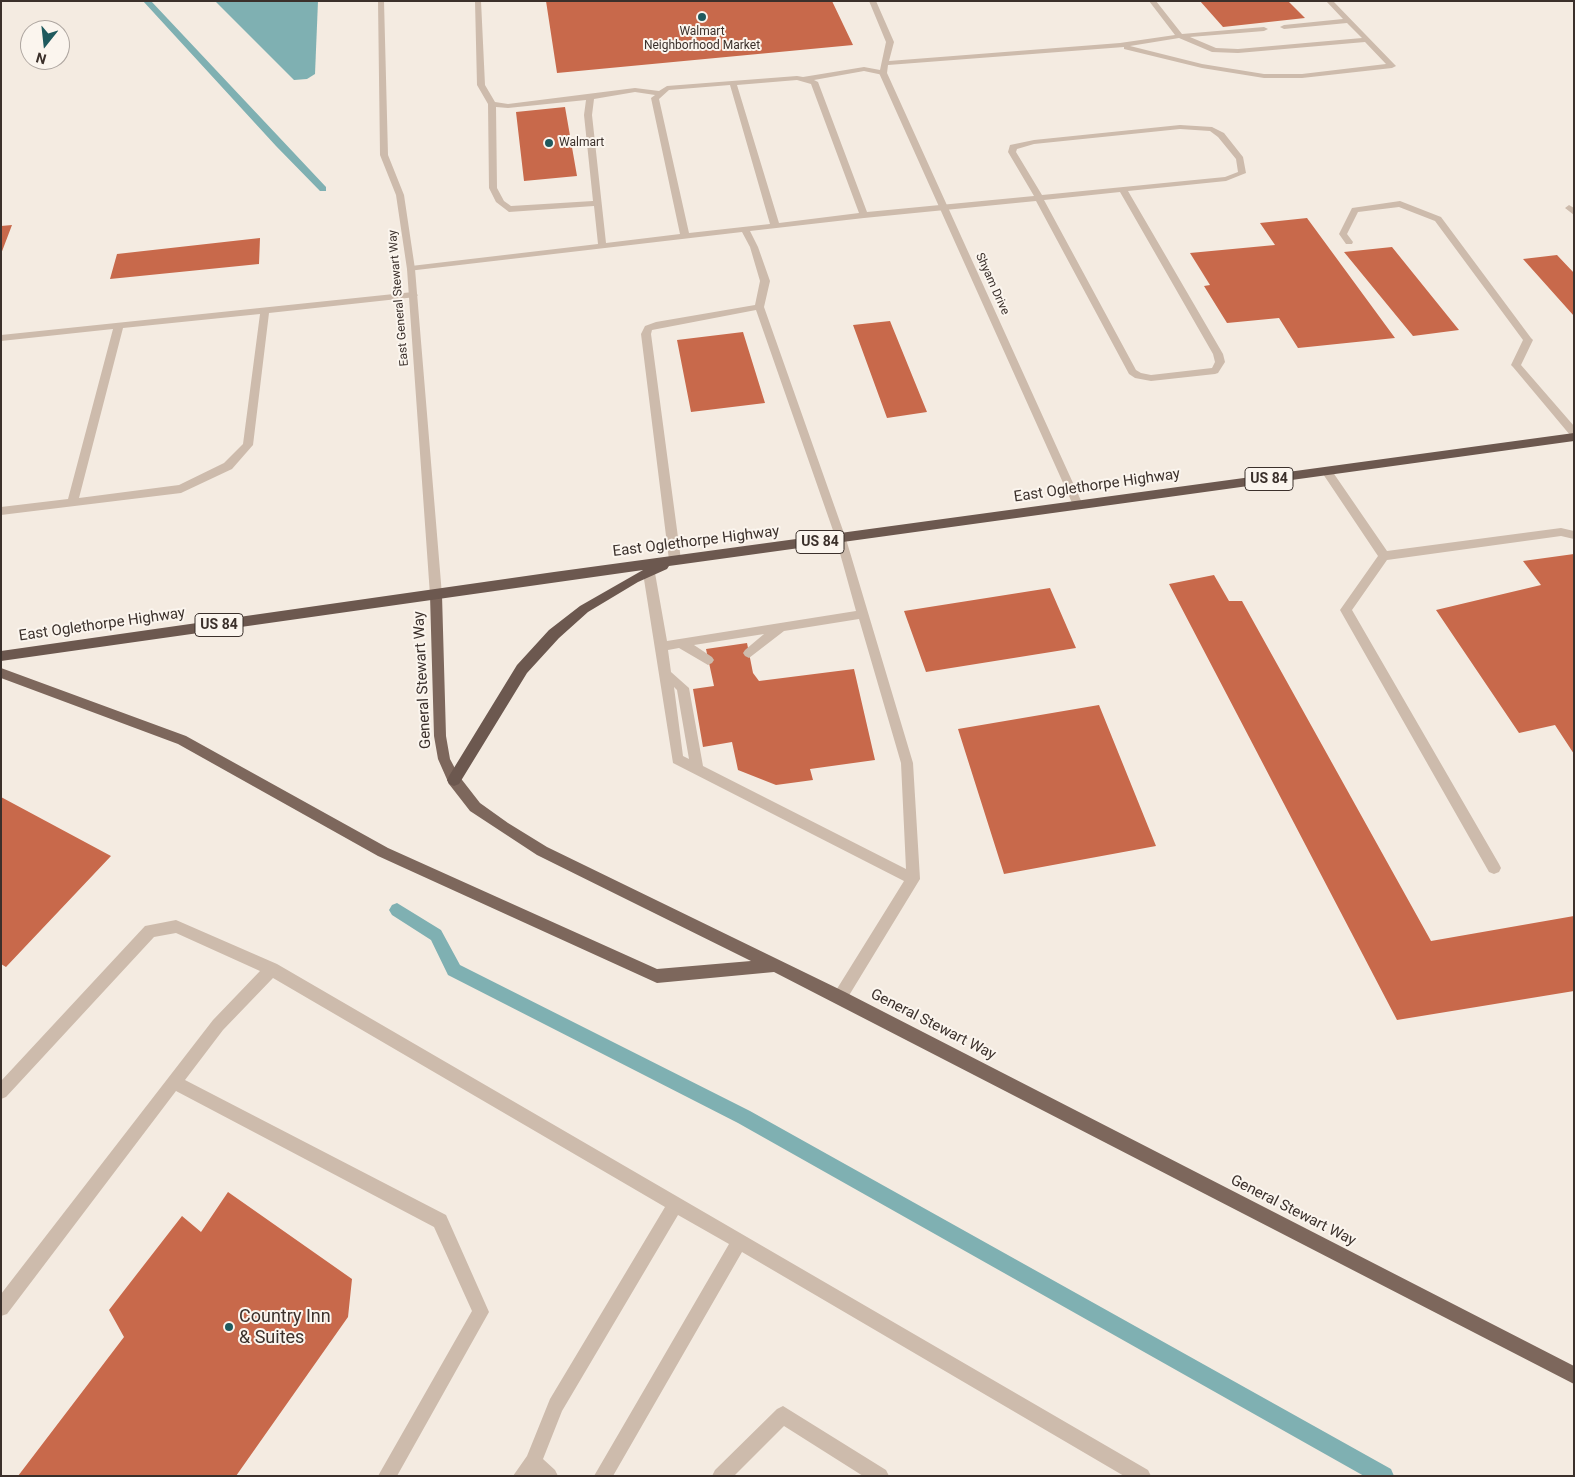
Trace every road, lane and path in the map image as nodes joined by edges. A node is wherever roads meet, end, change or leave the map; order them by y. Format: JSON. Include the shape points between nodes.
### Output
{"nodes":[{"id":1,"x":382,"y":1,"type":"edge"},
{"id":2,"x":478,"y":1,"type":"edge"},
{"id":3,"x":872,"y":1,"type":"edge"},
{"id":4,"x":1152,"y":1,"type":"edge"},
{"id":5,"x":1329,"y":1,"type":"edge"},
{"id":6,"x":1349,"y":21,"type":"junction"},
{"id":7,"x":1284,"y":27,"type":"dead end"},
{"id":8,"x":1264,"y":29,"type":"dead end"},
{"id":9,"x":1180,"y":36,"type":"junction"},
{"id":10,"x":1367,"y":40,"type":"junction"},
{"id":11,"x":1120,"y":45,"type":"junction"},
{"id":12,"x":887,"y":63,"type":"junction"},
{"id":13,"x":883,"y":73,"type":"junction"},
{"id":14,"x":803,"y":79,"type":"junction"},
{"id":15,"x":733,"y":83,"type":"junction"},
{"id":16,"x":661,"y":93,"type":"junction"},
{"id":17,"x":590,"y":97,"type":"junction"},
{"id":18,"x":492,"y":104,"type":"junction"},
{"id":19,"x":1122,"y":190,"type":"junction"},
{"id":20,"x":1040,"y":198,"type":"junction"},
{"id":21,"x":597,"y":203,"type":"junction"},
{"id":22,"x":943,"y":208,"type":"junction"},
{"id":23,"x":864,"y":215,"type":"junction"},
{"id":24,"x":774,"y":225,"type":"junction"},
{"id":25,"x":745,"y":229,"type":"junction"},
{"id":26,"x":685,"y":236,"type":"junction"},
{"id":27,"x":1349,"y":242,"type":"dead end"},
{"id":28,"x":602,"y":245,"type":"junction"},
{"id":29,"x":411,"y":269,"type":"junction"},
{"id":30,"x":413,"y":295,"type":"junction"},
{"id":31,"x":759,"y":307,"type":"junction"},
{"id":32,"x":264,"y":310,"type":"junction"},
{"id":33,"x":119,"y":326,"type":"junction"},
{"id":34,"x":1,"y":338,"type":"edge"},
{"id":35,"x":1574,"y":433,"type":"edge"},
{"id":36,"x":1574,"y":437,"type":"edge"},
{"id":37,"x":1326,"y":471,"type":"junction"},
{"id":38,"x":73,"y":502,"type":"junction"},
{"id":39,"x":1078,"y":505,"type":"junction"},
{"id":40,"x":1,"y":511,"type":"edge"},
{"id":41,"x":1574,"y":535,"type":"edge"},
{"id":42,"x":841,"y":539,"type":"junction"},
{"id":43,"x":1384,"y":556,"type":"junction"},
{"id":44,"x":675,"y":560,"type":"junction"},
{"id":45,"x":649,"y":573,"type":"junction"},
{"id":46,"x":436,"y":595,"type":"junction"},
{"id":47,"x":863,"y":614,"type":"junction"},
{"id":48,"x":781,"y":627,"type":"junction"},
{"id":49,"x":681,"y":643,"type":"junction"},
{"id":50,"x":662,"y":646,"type":"junction"},
{"id":51,"x":749,"y":653,"type":"dead end"},
{"id":52,"x":1,"y":656,"type":"edge"},
{"id":53,"x":708,"y":660,"type":"dead end"},
{"id":54,"x":1,"y":673,"type":"edge"},
{"id":55,"x":666,"y":674,"type":"junction"},
{"id":56,"x":697,"y":768,"type":"junction"},
{"id":57,"x":454,"y":780,"type":"junction"},
{"id":58,"x":1494,"y":868,"type":"dead end"},
{"id":59,"x":913,"y":879,"type":"junction"},
{"id":60,"x":776,"y":965,"type":"junction"},
{"id":61,"x":272,"y":969,"type":"junction"},
{"id":62,"x":840,"y":997,"type":"junction"},
{"id":63,"x":174,"y":1082,"type":"junction"},
{"id":64,"x":1,"y":1092,"type":"edge"},
{"id":65,"x":676,"y":1203,"type":"junction"},
{"id":66,"x":739,"y":1242,"type":"junction"},
{"id":67,"x":1,"y":1308,"type":"edge"},
{"id":68,"x":1574,"y":1375,"type":"edge"},
{"id":69,"x":527,"y":1469,"type":"edge"},
{"id":70,"x":386,"y":1476,"type":"edge"},
{"id":71,"x":549,"y":1476,"type":"edge"},
{"id":72,"x":603,"y":1476,"type":"edge"},
{"id":73,"x":721,"y":1476,"type":"edge"},
{"id":74,"x":880,"y":1476,"type":"edge"},
{"id":75,"x":1142,"y":1476,"type":"edge"}],
"edges":[{"from":1,"to":29,"type":"street","name":"East General Stewart Way","via":[[384,155],[400,195]]},
{"from":2,"to":18,"type":"street","via":[[480,85]]},
{"from":3,"to":12,"type":"street","via":[[890,42]]},
{"from":4,"to":9,"type":"street"},
{"from":5,"to":6,"type":"street"},
{"from":6,"to":7,"type":"street"},
{"from":6,"to":10,"type":"street"},
{"from":8,"to":9,"type":"street"},
{"from":9,"to":10,"type":"street","via":[[1215,50],[1238,52]]},
{"from":9,"to":11,"type":"street"},
{"from":10,"to":11,"type":"street","via":[[1392,66],[1302,76],[1264,76],[1211,68]]},
{"from":11,"to":12,"type":"street"},
{"from":12,"to":13,"type":"street"},
{"from":13,"to":14,"type":"street","via":[[864,69]]},
{"from":13,"to":22,"type":"street","name":"Shyam Drive"},
{"from":14,"to":15,"type":"street"},
{"from":14,"to":23,"type":"street","via":[[814,82]]},
{"from":15,"to":16,"type":"street","via":[[667,88]]},
{"from":15,"to":24,"type":"street"},
{"from":16,"to":17,"type":"street","via":[[635,90]]},
{"from":16,"to":26,"type":"street","via":[[654,98]]},
{"from":17,"to":18,"type":"street","via":[[508,106]]},
{"from":17,"to":21,"type":"street","via":[[588,115]]},
{"from":18,"to":21,"type":"street","via":[[493,188],[500,202],[509,209]]},
{"from":19,"to":20,"type":"street"},
{"from":19,"to":20,"type":"street","via":[[1226,179],[1242,173],[1242,167],[1240,159],[1221,134],[1199,128],[1180,127],[1013,147],[1012,152]]},
{"from":19,"to":20,"type":"street","via":[[1218,354],[1220,362],[1215,370],[1150,378],[1132,372]]},
{"from":20,"to":22,"type":"street"},
{"from":21,"to":28,"type":"street"},
{"from":22,"to":23,"type":"street"},
{"from":22,"to":39,"type":"street","name":"Shyam Drive"},
{"from":23,"to":24,"type":"street"},
{"from":24,"to":25,"type":"street"},
{"from":25,"to":26,"type":"street"},
{"from":25,"to":31,"type":"street","via":[[764,281]]},
{"from":26,"to":28,"type":"street"},
{"from":27,"to":35,"type":"street","via":[[1343,234],[1355,210],[1400,204],[1438,219],[1528,340],[1516,366]]},
{"from":28,"to":29,"type":"street"},
{"from":29,"to":30,"type":"street","name":"East General Stewart Way"},
{"from":30,"to":32,"type":"street"},
{"from":30,"to":46,"type":"street","name":"East General Stewart Way"},
{"from":31,"to":42,"type":"street"},
{"from":31,"to":44,"type":"street","via":[[656,325],[648,328],[646,334]]},
{"from":32,"to":33,"type":"street"},
{"from":32,"to":38,"type":"street","via":[[248,445],[228,466],[181,488]]},
{"from":33,"to":34,"type":"street"},
{"from":33,"to":38,"type":"street"},
{"from":36,"to":37,"type":"highway","name":"East Oglethorpe Highway","number":"US 84"},
{"from":37,"to":39,"type":"highway","name":"East Oglethorpe Highway","number":"US 84"},
{"from":37,"to":43,"type":"street"},
{"from":38,"to":40,"type":"street"},
{"from":39,"to":42,"type":"highway","name":"East Oglethorpe Highway","number":"US 84"},
{"from":41,"to":43,"type":"street","via":[[1561,532]]},
{"from":42,"to":44,"type":"highway","name":"East Oglethorpe Highway","number":"US 84"},
{"from":42,"to":47,"type":"street"},
{"from":43,"to":58,"type":"street","via":[[1346,610]]},
{"from":44,"to":45,"type":"highway"},
{"from":44,"to":46,"type":"highway","name":"East Oglethorpe Highway","number":"US 84"},
{"from":45,"to":50,"type":"street"},
{"from":45,"to":57,"type":"highway","via":[[584,610],[554,634],[522,669]]},
{"from":46,"to":52,"type":"highway","name":"East Oglethorpe Highway","number":"US 84"},
{"from":46,"to":57,"type":"main road","name":"General Stewart Way","via":[[440,736],[444,759]]},
{"from":47,"to":48,"type":"street"},
{"from":47,"to":59,"type":"street","via":[[907,763]]},
{"from":48,"to":49,"type":"street"},
{"from":48,"to":51,"type":"street"},
{"from":49,"to":50,"type":"street"},
{"from":49,"to":53,"type":"street"},
{"from":50,"to":55,"type":"street"},
{"from":54,"to":60,"type":"main road","via":[[182,740],[383,852],[657,976]]},
{"from":55,"to":56,"type":"street","via":[[683,688]]},
{"from":55,"to":56,"type":"street","via":[[677,758]]},
{"from":56,"to":59,"type":"street"},
{"from":57,"to":60,"type":"main road","name":"General Stewart Way","via":[[475,807],[542,851]]},
{"from":59,"to":62,"type":"street"},
{"from":60,"to":62,"type":"main road","name":"General Stewart Way"},
{"from":61,"to":63,"type":"street","via":[[218,1025]]},
{"from":61,"to":64,"type":"street","via":[[176,926],[150,931]]},
{"from":61,"to":65,"type":"street"},
{"from":62,"to":68,"type":"main road","name":"General Stewart Way"},
{"from":63,"to":67,"type":"street"},
{"from":63,"to":70,"type":"street","via":[[440,1221],[481,1312]]},
{"from":65,"to":66,"type":"street"},
{"from":65,"to":69,"type":"street","via":[[556,1405]]},
{"from":66,"to":72,"type":"street"},
{"from":66,"to":75,"type":"street"},
{"from":69,"to":71,"type":"street"},
{"from":73,"to":74,"type":"street","via":[[783,1415]]}]}
